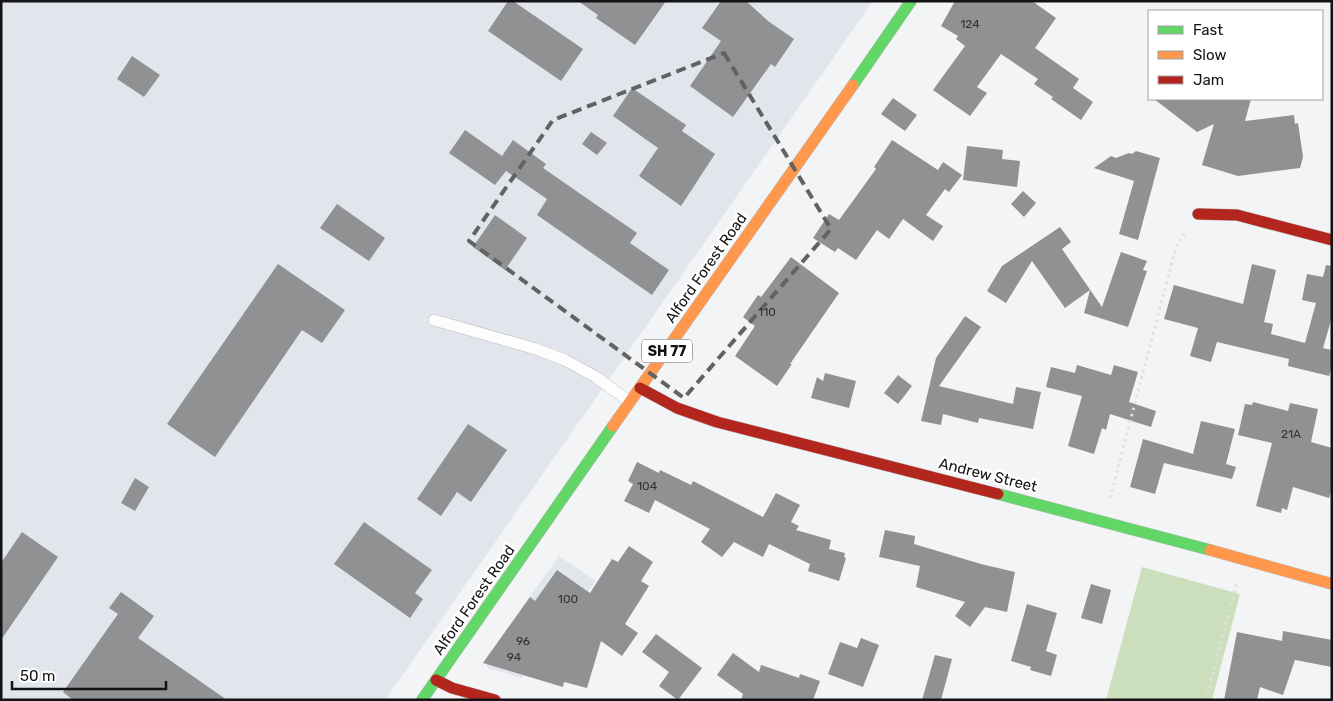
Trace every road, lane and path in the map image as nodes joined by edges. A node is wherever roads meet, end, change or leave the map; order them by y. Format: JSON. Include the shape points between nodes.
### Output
{"nodes":[{"id":1,"x":911,"y":1,"type":"edge"},
{"id":2,"x":1198,"y":214,"type":"joint"},
{"id":3,"x":1332,"y":240,"type":"edge"},
{"id":4,"x":434,"y":320,"type":"dead end"},
{"id":5,"x":640,"y":388,"type":"junction"},
{"id":6,"x":630,"y":402,"type":"junction"},
{"id":7,"x":1110,"y":500,"type":"dead end"},
{"id":8,"x":1332,"y":584,"type":"edge"},
{"id":9,"x":1236,"y":586,"type":"dead end"},
{"id":10,"x":436,"y":680,"type":"junction"},
{"id":11,"x":422,"y":700,"type":"edge"},
{"id":12,"x":495,"y":700,"type":"edge"},
{"id":13,"x":1206,"y":700,"type":"edge"}],
"edges":[{"from":1,"to":5,"type":"street","name":"Alford Forest Road","number":"SH 77"},
{"from":2,"to":3,"type":"street","via":[[1237,216]]},
{"from":2,"to":7,"type":"path","via":[[1176,248]]},
{"from":4,"to":6,"type":"lane","via":[[564,360],[596,377]]},
{"from":5,"to":6,"type":"street","name":"Alford Forest Road","number":"SH 77"},
{"from":5,"to":8,"type":"street","name":"Andrew Street","via":[[685,412],[717,422],[1104,521]]},
{"from":6,"to":10,"type":"street","name":"Alford Forest Road","number":"SH 77"},
{"from":9,"to":13,"type":"path"},
{"from":10,"to":11,"type":"street","name":"Alford Forest Road","number":"SH 77"},
{"from":10,"to":12,"type":"street"}]}
